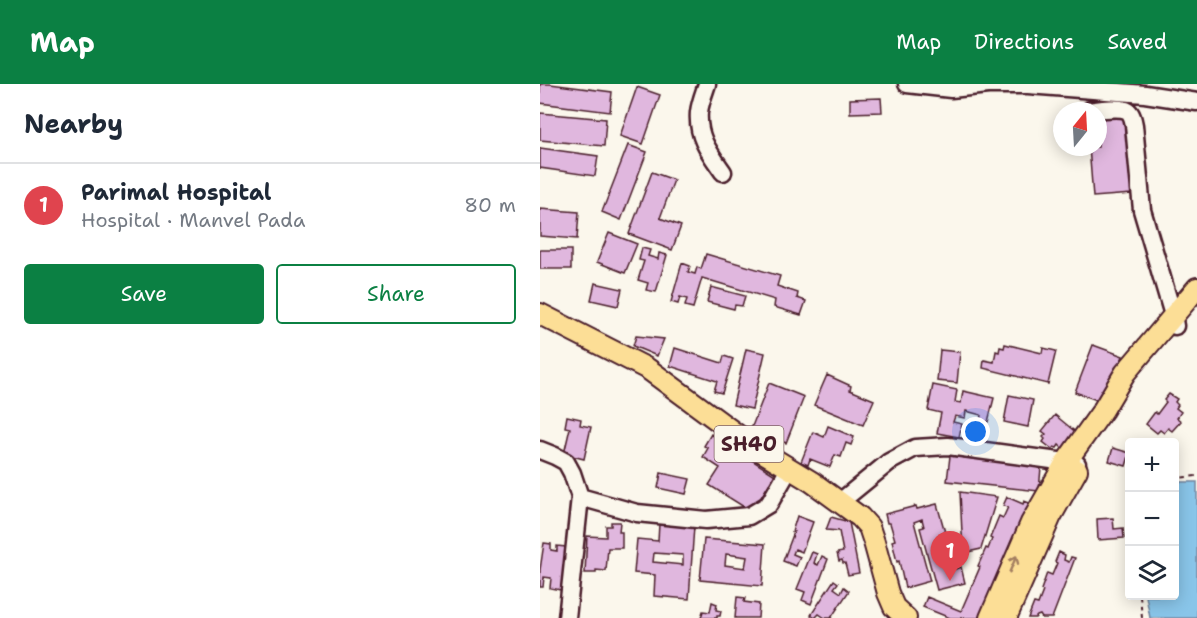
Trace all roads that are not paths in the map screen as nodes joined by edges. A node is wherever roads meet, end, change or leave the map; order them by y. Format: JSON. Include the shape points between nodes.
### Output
{"nodes":[{"id":1,"x":707,"y":84,"type":"edge"},
{"id":2,"x":907,"y":84,"type":"edge"},
{"id":3,"x":1119,"y":97,"type":"edge"},
{"id":4,"x":1197,"y":102,"type":"edge"},
{"id":5,"x":723,"y":172,"type":"dead end"},
{"id":6,"x":1197,"y":288,"type":"edge"},
{"id":7,"x":1197,"y":302,"type":"edge"},
{"id":8,"x":540,"y":314,"type":"edge"},
{"id":9,"x":1174,"y":321,"type":"junction"},
{"id":10,"x":540,"y":450,"type":"edge"},
{"id":11,"x":1073,"y":463,"type":"junction"},
{"id":12,"x":789,"y":469,"type":"junction"},
{"id":13,"x":580,"y":497,"type":"junction"},
{"id":14,"x":840,"y":502,"type":"junction"},
{"id":15,"x":567,"y":618,"type":"edge"},
{"id":16,"x":906,"y":618,"type":"edge"},
{"id":17,"x":990,"y":618,"type":"edge"},
{"id":18,"x":1006,"y":618,"type":"edge"}],
"edges":[{"from":1,"to":5,"type":"street","via":[[699,110],[700,133]]},
{"from":2,"to":3,"type":"street","via":[[951,89],[1028,85]]},
{"from":3,"to":4,"type":"street","via":[[1145,94]]},
{"from":3,"to":9,"type":"street","via":[[1134,124],[1143,215]]},
{"from":6,"to":9,"type":"main road"},
{"from":7,"to":9,"type":"main road"},
{"from":8,"to":12,"type":"main road","number":"SH40","via":[[648,369]]},
{"from":9,"to":11,"type":"main road","via":[[1125,373]]},
{"from":10,"to":13,"type":"street","via":[[566,462]]},
{"from":11,"to":14,"type":"street","via":[[948,446],[915,448],[889,462]]},
{"from":17,"to":11,"type":"main road","one_way":true,"via":[[1030,523]]},
{"from":11,"to":18,"type":"main road"},
{"from":12,"to":13,"type":"street","via":[[769,504],[749,516],[706,520],[637,513]]},
{"from":12,"to":14,"type":"main road","number":"SH40"},
{"from":13,"to":15,"type":"street"},
{"from":14,"to":16,"type":"main road","number":"SH40","via":[[869,527],[888,593],[894,607]]}]}
